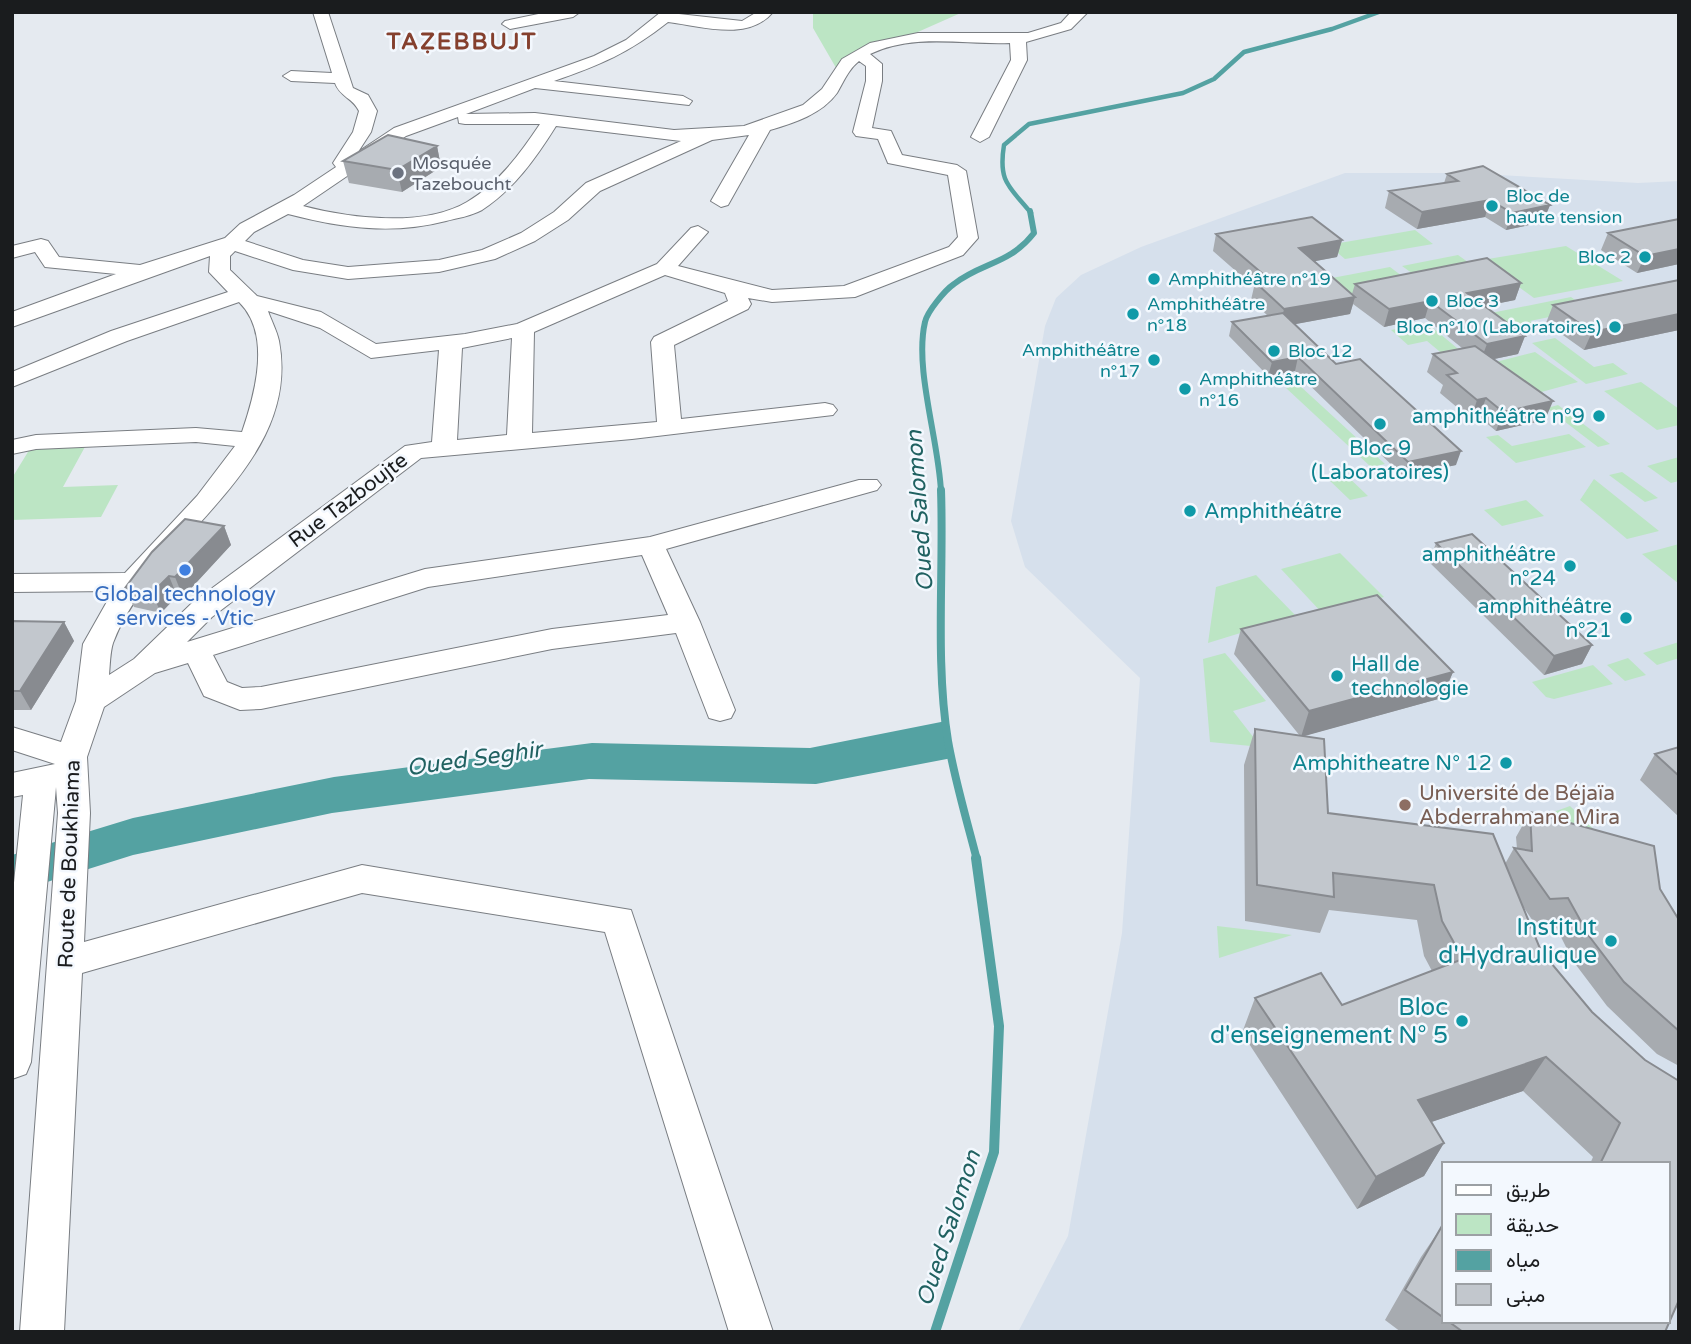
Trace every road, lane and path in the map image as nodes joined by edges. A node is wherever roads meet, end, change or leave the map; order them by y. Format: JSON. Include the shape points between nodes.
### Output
{"nodes":[{"id":1,"x":320,"y":12,"type":"edge"},
{"id":2,"x":573,"y":12,"type":"edge"},
{"id":3,"x":765,"y":12,"type":"edge"},
{"id":4,"x":1081,"y":12,"type":"edge"},
{"id":5,"x":668,"y":14,"type":"edge"},
{"id":6,"x":510,"y":24,"type":"dead end"},
{"id":7,"x":1017,"y":37,"type":"junction"},
{"id":8,"x":859,"y":54,"type":"junction"},
{"id":9,"x":291,"y":76,"type":"dead end"},
{"id":10,"x":343,"y":77,"type":"junction"},
{"id":11,"x":537,"y":84,"type":"junction"},
{"id":12,"x":683,"y":101,"type":"dead end"},
{"id":13,"x":551,"y":121,"type":"junction"},
{"id":14,"x":763,"y":125,"type":"junction"},
{"id":15,"x":400,"y":132,"type":"junction"},
{"id":16,"x":709,"y":135,"type":"junction"},
{"id":17,"x":980,"y":137,"type":"dead end"},
{"id":18,"x":332,"y":178,"type":"junction"},
{"id":19,"x":721,"y":201,"type":"dead end"},
{"id":20,"x":285,"y":207,"type":"junction"},
{"id":21,"x":698,"y":232,"type":"dead end"},
{"id":22,"x":231,"y":243,"type":"junction"},
{"id":23,"x":12,"y":253,"type":"edge"},
{"id":24,"x":664,"y":268,"type":"junction"},
{"id":25,"x":146,"y":270,"type":"junction"},
{"id":26,"x":737,"y":296,"type":"junction"},
{"id":27,"x":245,"y":297,"type":"junction"},
{"id":28,"x":12,"y":320,"type":"edge"},
{"id":29,"x":523,"y":329,"type":"junction"},
{"id":30,"x":451,"y":343,"type":"junction"},
{"id":31,"x":12,"y":380,"type":"edge"},
{"id":32,"x":825,"y":410,"type":"dead end"},
{"id":33,"x":670,"y":428,"type":"junction"},
{"id":34,"x":252,"y":440,"type":"junction"},
{"id":35,"x":519,"y":442,"type":"junction"},
{"id":36,"x":12,"y":447,"type":"edge"},
{"id":37,"x":444,"y":448,"type":"junction"},
{"id":38,"x":868,"y":485,"type":"dead end"},
{"id":39,"x":651,"y":545,"type":"junction"},
{"id":40,"x":12,"y":583,"type":"edge"},
{"id":41,"x":132,"y":583,"type":"junction"},
{"id":42,"x":686,"y":622,"type":"junction"},
{"id":43,"x":196,"y":649,"type":"junction"},
{"id":44,"x":144,"y":666,"type":"junction"},
{"id":45,"x":91,"y":701,"type":"junction"},
{"id":46,"x":720,"y":710,"type":"dead end"},
{"id":47,"x":12,"y":738,"type":"edge"},
{"id":48,"x":72,"y":783,"type":"junction"},
{"id":49,"x":28,"y":797,"type":"edge"},
{"id":50,"x":66,"y":948,"type":"junction"},
{"id":51,"x":19,"y":959,"type":"edge"},
{"id":52,"x":12,"y":1062,"type":"edge"},
{"id":53,"x":42,"y":1332,"type":"edge"},
{"id":54,"x":751,"y":1332,"type":"edge"}],
"edges":[{"from":1,"to":10,"type":"street"},
{"from":2,"to":6,"type":"street"},
{"from":3,"to":5,"type":"street","via":[[754,23],[742,26]]},
{"from":4,"to":7,"type":"street","via":[[1067,26]]},
{"from":5,"to":11,"type":"street","via":[[632,43]]},
{"from":7,"to":8,"type":"street","via":[[923,37],[880,44]]},
{"from":7,"to":17,"type":"street","via":[[1019,60]]},
{"from":8,"to":14,"type":"street","via":[[814,104],[787,119]]},
{"from":8,"to":26,"type":"street","via":[[874,64],[862,132],[885,135],[894,159],[957,171],[968,238],[956,251],[846,292]]},
{"from":9,"to":10,"type":"street"},
{"from":10,"to":18,"type":"street","via":[[346,91],[362,99],[368,111],[362,132]]},
{"from":11,"to":12,"type":"street"},
{"from":11,"to":15,"type":"street"},
{"from":13,"to":15,"type":"street","via":[[479,117]]},
{"from":13,"to":16,"type":"street","via":[[670,136]]},
{"from":13,"to":20,"type":"street","via":[[506,182],[472,208],[429,221],[373,226]]},
{"from":14,"to":16,"type":"street"},
{"from":14,"to":19,"type":"street"},
{"from":15,"to":18,"type":"street"},
{"from":16,"to":22,"type":"street","via":[[593,187],[561,216],[488,255],[439,266],[348,273],[300,266]]},
{"from":18,"to":20,"type":"street"},
{"from":20,"to":22,"type":"street","via":[[247,228]]},
{"from":21,"to":24,"type":"street"},
{"from":22,"to":25,"type":"street"},
{"from":22,"to":27,"type":"street","name":"Route de Boukhiama","via":[[220,255],[219,272]]},
{"from":23,"to":25,"type":"street","via":[[41,245],[52,263]]},
{"from":24,"to":26,"type":"street"},
{"from":24,"to":29,"type":"street"},
{"from":25,"to":28,"type":"street"},
{"from":26,"to":33,"type":"street","via":[[662,342]]},
{"from":27,"to":30,"type":"street","via":[[306,312],[340,327],[371,351]]},
{"from":27,"to":31,"type":"street","via":[[120,336]]},
{"from":27,"to":34,"type":"street","name":"Route de Boukhiama","via":[[255,306],[268,341],[268,390]]},
{"from":29,"to":30,"type":"street"},
{"from":29,"to":35,"type":"street"},
{"from":30,"to":37,"type":"street"},
{"from":32,"to":33,"type":"street","name":"Rue Tazboujte"},
{"from":33,"to":35,"type":"street","name":"Rue Tazboujte"},
{"from":34,"to":36,"type":"street","via":[[196,435]]},
{"from":34,"to":41,"type":"street","name":"Route de Boukhiama","via":[[206,502]]},
{"from":35,"to":37,"type":"street","name":"Rue Tazboujte"},
{"from":37,"to":44,"type":"street","name":"Rue Tazboujte","via":[[414,451],[202,610]]},
{"from":38,"to":39,"type":"street"},
{"from":39,"to":42,"type":"street"},
{"from":39,"to":43,"type":"street","via":[[425,578]]},
{"from":40,"to":41,"type":"street"},
{"from":41,"to":45,"type":"street","name":"Route de Boukhiama","via":[[98,644]]},
{"from":42,"to":43,"type":"street","via":[[552,639],[261,698],[240,699],[215,689]]},
{"from":42,"to":46,"type":"street"},
{"from":43,"to":44,"type":"street"},
{"from":44,"to":45,"type":"street","name":"Rue Tazboujte"},
{"from":45,"to":48,"type":"street","name":"Route de Boukhiama"},
{"from":47,"to":48,"type":"street"},
{"from":48,"to":49,"type":"street"},
{"from":48,"to":50,"type":"street","name":"Route de Boukhiama"},
{"from":49,"to":51,"type":"street","name":"Route de Boukhiama"},
{"from":50,"to":53,"type":"street","name":"Route de Boukhiama"},
{"from":50,"to":54,"type":"street","via":[[362,879],[619,920]]},
{"from":51,"to":52,"type":"street","name":"Route de Boukhiama"}]}
